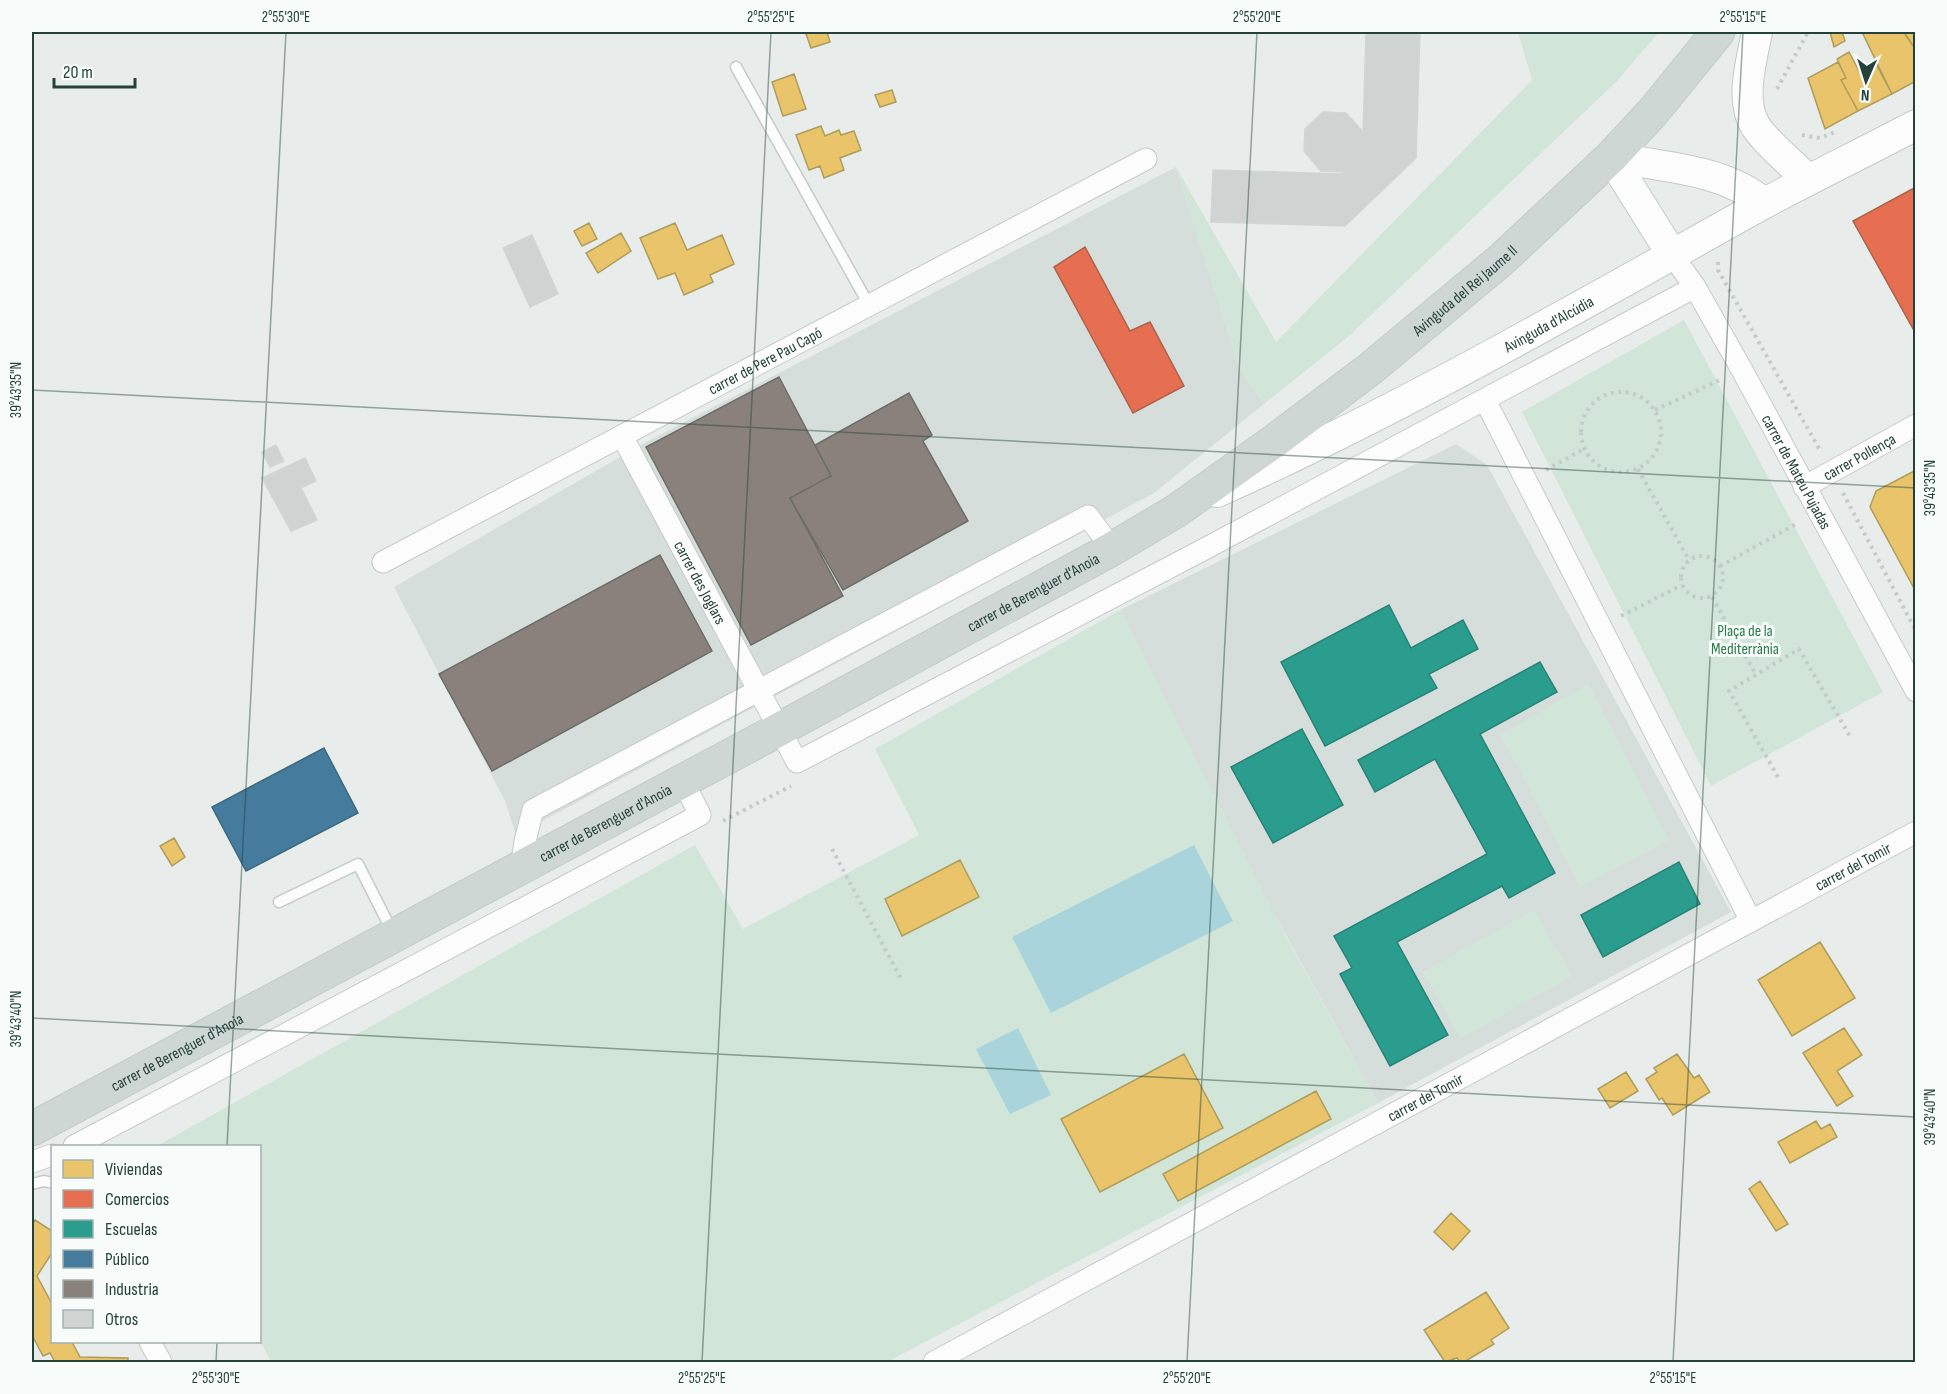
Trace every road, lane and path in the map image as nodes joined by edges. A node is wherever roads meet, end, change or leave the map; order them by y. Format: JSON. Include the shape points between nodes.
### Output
{"nodes":[{"id":1,"x":1718,"y":32,"type":"edge"},
{"id":2,"x":1757,"y":32,"type":"edge"},
{"id":3,"x":1808,"y":32,"type":"edge"},
{"id":4,"x":736,"y":68,"type":"dead end"},
{"id":5,"x":1774,"y":93,"type":"dead end"},
{"id":6,"x":1916,"y":125,"type":"edge"},
{"id":7,"x":1800,"y":134,"type":"dead end"},
{"id":8,"x":1866,"y":151,"type":"junction"},
{"id":9,"x":1611,"y":157,"type":"junction"},
{"id":10,"x":1146,"y":159,"type":"dead end"},
{"id":11,"x":1808,"y":180,"type":"junction"},
{"id":12,"x":1764,"y":203,"type":"junction"},
{"id":13,"x":1673,"y":256,"type":"junction"},
{"id":14,"x":1719,"y":259,"type":"dead end"},
{"id":15,"x":1695,"y":287,"type":"junction"},
{"id":16,"x":869,"y":305,"type":"junction"},
{"id":17,"x":1742,"y":370,"type":"junction"},
{"id":18,"x":1485,"y":400,"type":"junction"},
{"id":19,"x":1655,"y":410,"type":"junction"},
{"id":20,"x":1916,"y":425,"type":"edge"},
{"id":21,"x":622,"y":436,"type":"junction"},
{"id":22,"x":1584,"y":449,"type":"junction"},
{"id":23,"x":1638,"y":469,"type":"junction"},
{"id":24,"x":1833,"y":473,"type":"junction"},
{"id":25,"x":1526,"y":481,"type":"junction"},
{"id":26,"x":1804,"y":488,"type":"junction"},
{"id":27,"x":1176,"y":511,"type":"junction"},
{"id":28,"x":1818,"y":513,"type":"junction"},
{"id":29,"x":1112,"y":549,"type":"junction"},
{"id":30,"x":1689,"y":560,"type":"junction"},
{"id":31,"x":383,"y":562,"type":"dead end"},
{"id":32,"x":1720,"y":566,"type":"junction"},
{"id":33,"x":1682,"y":585,"type":"junction"},
{"id":34,"x":1712,"y":597,"type":"junction"},
{"id":35,"x":1601,"y":626,"type":"junction"},
{"id":36,"x":1916,"y":631,"type":"edge"},
{"id":37,"x":1756,"y":675,"type":"junction"},
{"id":38,"x":757,"y":691,"type":"junction"},
{"id":39,"x":1916,"y":691,"type":"edge"},
{"id":40,"x":780,"y":729,"type":"junction"},
{"id":41,"x":1851,"y":738,"type":"dead end"},
{"id":42,"x":1778,"y":777,"type":"dead end"},
{"id":43,"x":802,"y":780,"type":"dead end"},
{"id":44,"x":683,"y":782,"type":"junction"},
{"id":45,"x":717,"y":825,"type":"dead end"},
{"id":46,"x":1916,"y":832,"type":"edge"},
{"id":47,"x":832,"y":849,"type":"dead end"},
{"id":48,"x":521,"y":869,"type":"junction"},
{"id":49,"x":279,"y":902,"type":"dead end"},
{"id":50,"x":1751,"y":921,"type":"junction"},
{"id":51,"x":394,"y":936,"type":"junction"},
{"id":52,"x":901,"y":979,"type":"dead end"},
{"id":53,"x":32,"y":1129,"type":"edge"},
{"id":54,"x":76,"y":1145,"type":"edge"},
{"id":55,"x":51,"y":1155,"type":"edge"},
{"id":56,"x":32,"y":1162,"type":"edge"},
{"id":57,"x":51,"y":1183,"type":"edge"},
{"id":58,"x":32,"y":1184,"type":"edge"},
{"id":59,"x":151,"y":1343,"type":"edge"},
{"id":60,"x":161,"y":1362,"type":"edge"},
{"id":61,"x":934,"y":1362,"type":"edge"}],
"edges":[{"from":1,"to":9,"type":"main road","name":"Avinguda del Rei Jaume II"},
{"from":2,"to":11,"type":"street","via":[[1749,78],[1749,109],[1755,126]]},
{"from":3,"to":5,"type":"path"},
{"from":4,"to":16,"type":"lane"},
{"from":6,"to":8,"type":"street","name":"Avinguda d'Alcúdia"},
{"from":7,"to":8,"type":"path","via":[[1820,138],[1851,125]]},
{"from":8,"to":11,"type":"street","name":"Avinguda d'Alcúdia"},
{"from":9,"to":12,"type":"street","via":[[1724,180],[1748,189]]},
{"from":9,"to":13,"type":"street"},
{"from":9,"to":27,"type":"main road","name":"Avinguda del Rei Jaume II","via":[[1433,319]]},
{"from":10,"to":16,"type":"street","name":"carrer de Pere Pau Capó"},
{"from":11,"to":12,"type":"street","name":"Avinguda d'Alcúdia"},
{"from":12,"to":13,"type":"street","name":"Avinguda d'Alcúdia"},
{"from":13,"to":15,"type":"street","name":"carrer de Mateu Pujadas"},
{"from":13,"to":27,"type":"street","name":"Avinguda d'Alcúdia","via":[[1323,445]]},
{"from":14,"to":24,"type":"path","via":[[1718,270]]},
{"from":15,"to":17,"type":"street","name":"carrer de Mateu Pujadas"},
{"from":15,"to":18,"type":"street"},
{"from":16,"to":21,"type":"street","name":"carrer de Pere Pau Capó"},
{"from":17,"to":19,"type":"path"},
{"from":17,"to":26,"type":"street","name":"carrer de Mateu Pujadas"},
{"from":18,"to":25,"type":"street"},
{"from":18,"to":40,"type":"street","name":"carrer des Joglars","via":[[797,762]]},
{"from":19,"to":22,"type":"path","via":[[1634,394],[1606,395],[1586,412],[1582,424]]},
{"from":19,"to":23,"type":"path","via":[[1661,423],[1658,450]]},
{"from":20,"to":24,"type":"street","name":"carrer Pollença"},
{"from":21,"to":31,"type":"street","name":"carrer de Pere Pau Capó"},
{"from":21,"to":38,"type":"street","name":"carrer des Joglars"},
{"from":22,"to":23,"type":"path","via":[[1601,467],[1613,472]]},
{"from":22,"to":25,"type":"path"},
{"from":23,"to":30,"type":"path"},
{"from":24,"to":26,"type":"street","name":"carrer Pollença"},
{"from":24,"to":36,"type":"path"},
{"from":25,"to":35,"type":"street"},
{"from":26,"to":28,"type":"street","name":"carrer de Mateu Pujadas"},
{"from":27,"to":29,"type":"main road","name":"carrer de Berenguer d'Anoia"},
{"from":28,"to":32,"type":"path"},
{"from":28,"to":39,"type":"street","name":"carrer de Mateu Pujadas"},
{"from":29,"to":38,"type":"street","via":[[1088,516]]},
{"from":29,"to":40,"type":"main road","name":"carrer de Berenguer d'Anoia"},
{"from":30,"to":32,"type":"path","via":[[1710,557]]},
{"from":30,"to":33,"type":"path","via":[[1681,571]]},
{"from":32,"to":34,"type":"path","via":[[1723,580]]},
{"from":33,"to":34,"type":"path","via":[[1685,592],[1698,599]]},
{"from":33,"to":35,"type":"path"},
{"from":34,"to":37,"type":"path"},
{"from":35,"to":50,"type":"street"},
{"from":37,"to":41,"type":"path","via":[[1799,649]]},
{"from":37,"to":42,"type":"path","via":[[1729,691]]},
{"from":38,"to":40,"type":"street","name":"carrer des Joglars"},
{"from":38,"to":48,"type":"street","via":[[533,810]]},
{"from":40,"to":44,"type":"main road","name":"carrer de Berenguer d'Anoia"},
{"from":43,"to":45,"type":"path"},
{"from":44,"to":48,"type":"main road","name":"carrer de Berenguer d'Anoia"},
{"from":44,"to":54,"type":"street","via":[[700,815]]},
{"from":46,"to":50,"type":"street","name":"carrer del Tomir"},
{"from":47,"to":52,"type":"path"},
{"from":48,"to":51,"type":"main road","name":"carrer de Berenguer d'Anoia"},
{"from":49,"to":51,"type":"lane","via":[[358,864]]},
{"from":50,"to":61,"type":"street","name":"carrer del Tomir"},
{"from":51,"to":53,"type":"main road","name":"carrer de Berenguer d'Anoia"},
{"from":55,"to":56,"type":"street"},
{"from":57,"to":58,"type":"lane"},
{"from":59,"to":60,"type":"street"}]}
